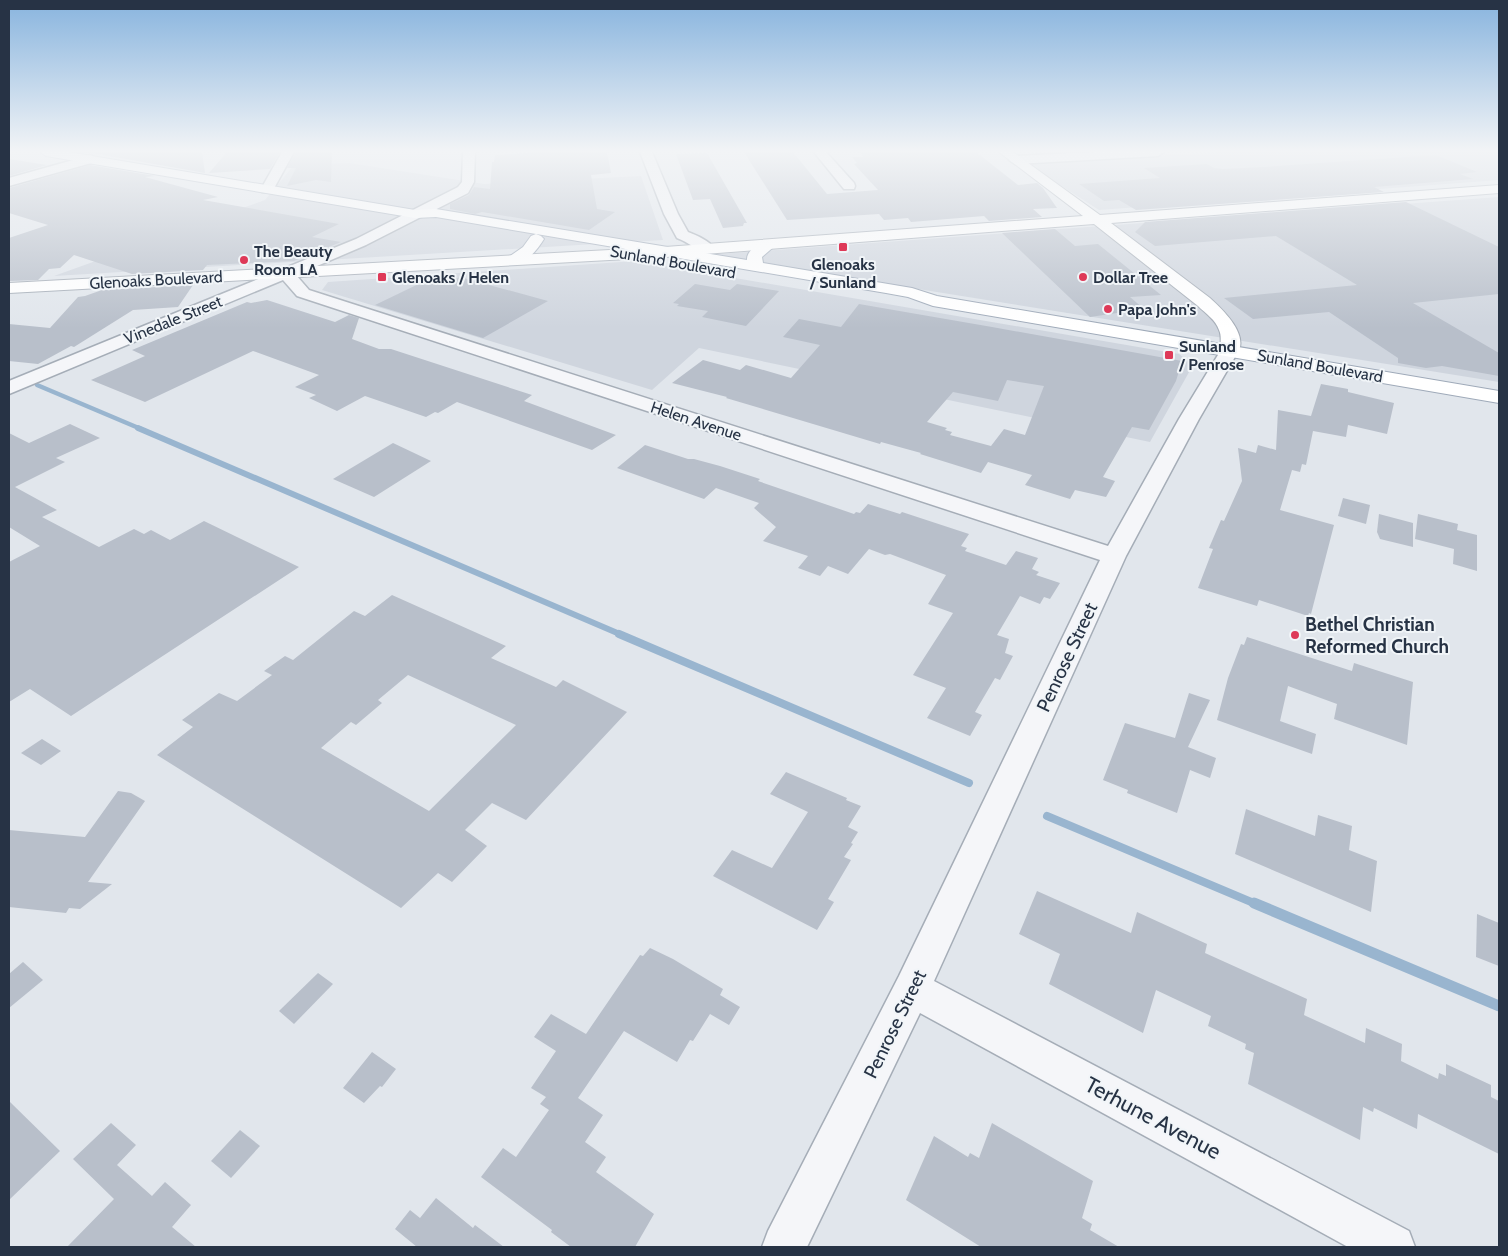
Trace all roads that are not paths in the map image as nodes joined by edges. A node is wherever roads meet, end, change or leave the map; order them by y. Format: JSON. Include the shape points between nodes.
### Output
{"nodes":[{"id":1,"x":395,"y":211,"type":"edge"},
{"id":2,"x":422,"y":211,"type":"edge"},
{"id":3,"x":670,"y":211,"type":"edge"},
{"id":4,"x":1085,"y":211,"type":"edge"},
{"id":5,"x":1209,"y":211,"type":"edge"},
{"id":6,"x":415,"y":214,"type":"junction"},
{"id":7,"x":1097,"y":219,"type":"junction"},
{"id":8,"x":682,"y":235,"type":"junction"},
{"id":9,"x":536,"y":239,"type":"junction"},
{"id":10,"x":769,"y":244,"type":"junction"},
{"id":11,"x":708,"y":249,"type":"junction"},
{"id":12,"x":666,"y":252,"type":"junction"},
{"id":13,"x":625,"y":254,"type":"junction"},
{"id":14,"x":511,"y":261,"type":"junction"},
{"id":15,"x":759,"y":268,"type":"junction"},
{"id":16,"x":286,"y":273,"type":"junction"},
{"id":17,"x":9,"y":288,"type":"edge"},
{"id":18,"x":933,"y":301,"type":"junction"},
{"id":19,"x":1230,"y":350,"type":"junction"},
{"id":20,"x":9,"y":388,"type":"edge"},
{"id":21,"x":1499,"y":397,"type":"edge"},
{"id":22,"x":1114,"y":556,"type":"junction"},
{"id":23,"x":912,"y":989,"type":"junction"},
{"id":24,"x":784,"y":1247,"type":"edge"},
{"id":25,"x":1393,"y":1247,"type":"edge"}],
"edges":[{"from":1,"to":6,"type":"main road","name":"Sunland Boulevard"},
{"from":2,"to":6,"type":"street","name":"Vinedale Street"},
{"from":3,"to":8,"type":"street"},
{"from":4,"to":7,"type":"main road"},
{"from":5,"to":7,"type":"main road","name":"Glenoaks Boulevard"},
{"from":6,"to":9,"type":"main road","name":"Sunland Boulevard","via":[[421,220]]},
{"from":6,"to":12,"type":"main road","name":"Sunland Boulevard","via":[[436,213]]},
{"from":6,"to":16,"type":"street","name":"Vinedale Street","via":[[360,242]]},
{"from":7,"to":10,"type":"main road","name":"Glenoaks Boulevard"},
{"from":7,"to":19,"type":"main road","via":[[1219,316],[1228,331]]},
{"from":8,"to":11,"type":"street"},
{"from":8,"to":12,"type":"street","via":[[670,242]]},
{"from":9,"to":13,"type":"main road","name":"Sunland Boulevard"},
{"from":9,"to":14,"type":"main road","via":[[529,250]]},
{"from":10,"to":11,"type":"main road","name":"Glenoaks Boulevard"},
{"from":10,"to":15,"type":"main road","via":[[754,256]]},
{"from":11,"to":12,"type":"main road","name":"Glenoaks Boulevard"},
{"from":12,"to":13,"type":"main road","name":"Glenoaks Boulevard"},
{"from":12,"to":15,"type":"main road","name":"Sunland Boulevard"},
{"from":13,"to":14,"type":"main road","name":"Glenoaks Boulevard"},
{"from":13,"to":18,"type":"main road","name":"Sunland Boulevard","via":[[888,300]]},
{"from":14,"to":16,"type":"main road","name":"Glenoaks Boulevard"},
{"from":15,"to":18,"type":"main road","name":"Sunland Boulevard","via":[[912,293]]},
{"from":16,"to":17,"type":"main road","name":"Glenoaks Boulevard"},
{"from":16,"to":20,"type":"street","name":"Vinedale Street"},
{"from":16,"to":22,"type":"street","name":"Helen Avenue","via":[[303,293]]},
{"from":18,"to":19,"type":"main road","name":"Sunland Boulevard"},
{"from":19,"to":21,"type":"main road","name":"Sunland Boulevard"},
{"from":19,"to":22,"type":"street","name":"Penrose Street"},
{"from":22,"to":23,"type":"street","name":"Penrose Street"},
{"from":23,"to":24,"type":"street","name":"Penrose Street"},
{"from":23,"to":25,"type":"street","name":"Terhune Avenue"}]}
